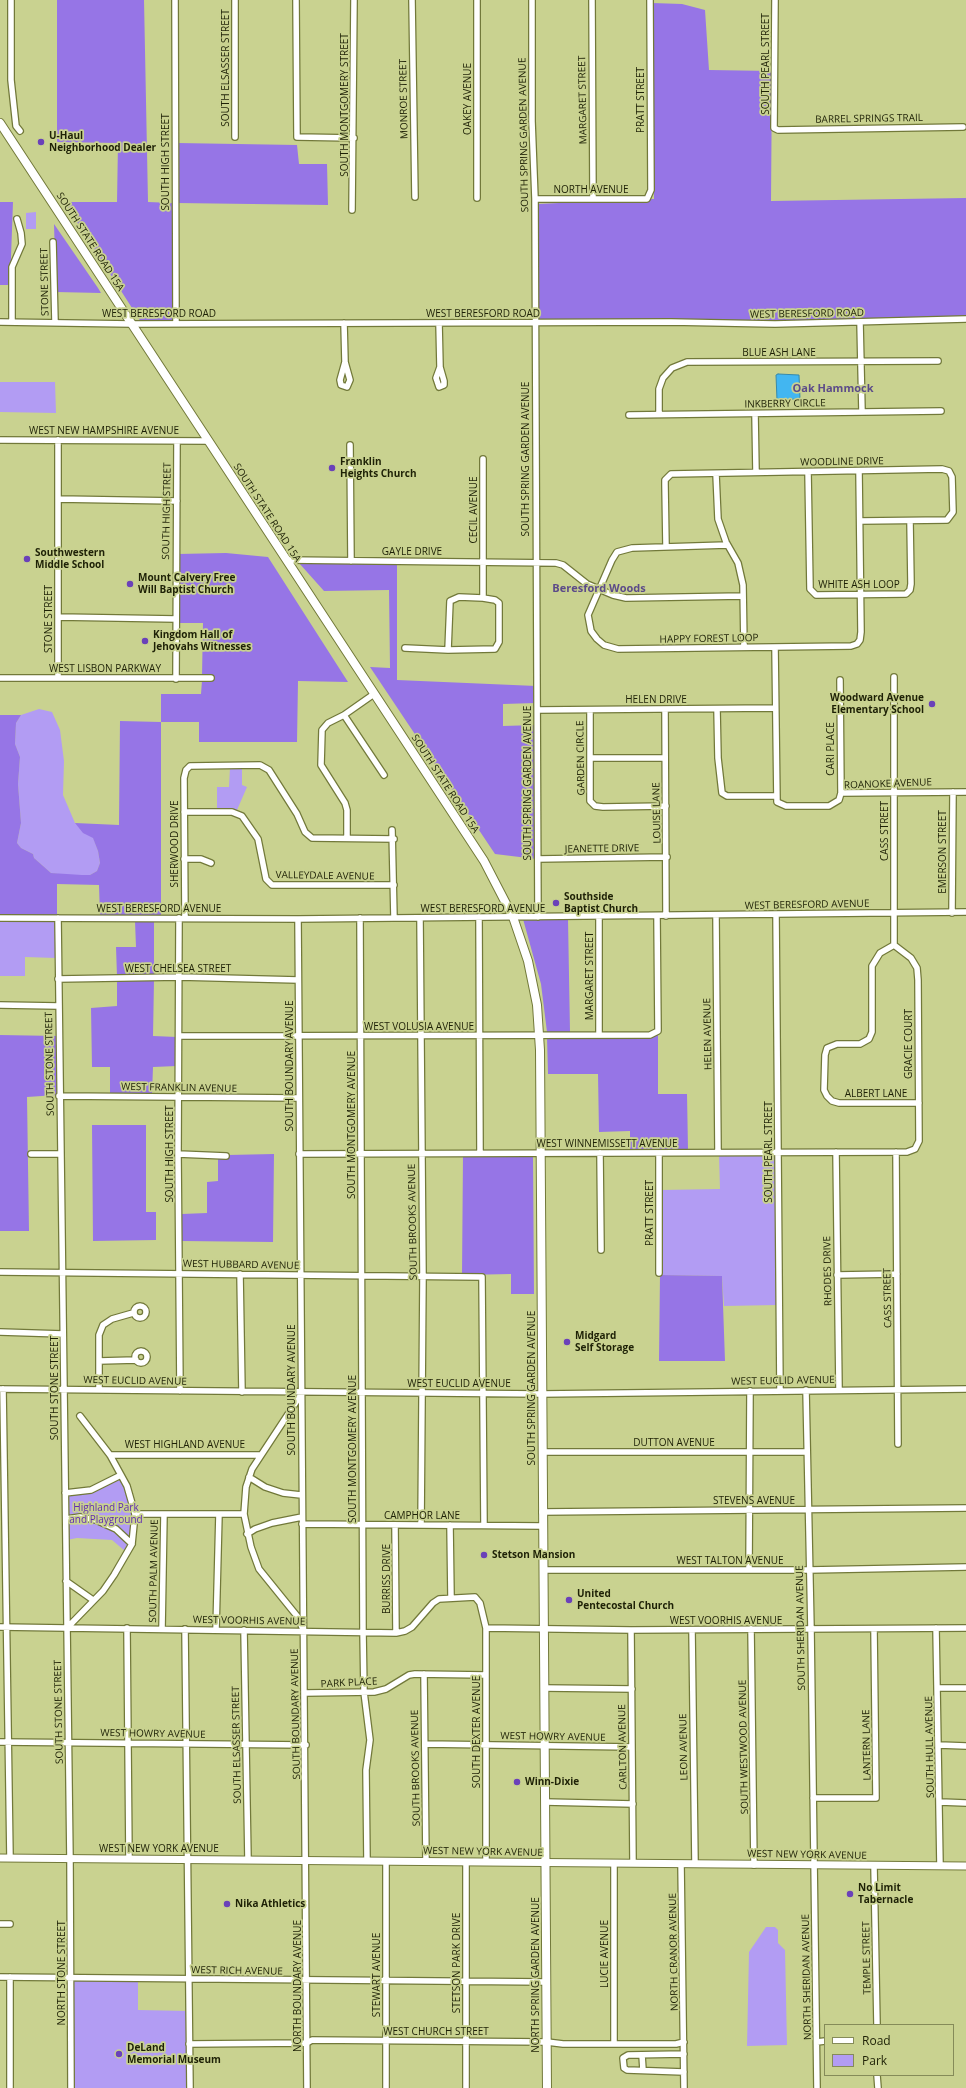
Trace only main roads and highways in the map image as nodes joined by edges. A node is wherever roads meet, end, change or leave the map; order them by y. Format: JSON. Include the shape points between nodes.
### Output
{"nodes":[{"id":1,"x":0,"y":123,"type":"edge"},
{"id":2,"x":513,"y":917,"type":"joint"},
{"id":3,"x":0,"y":1858,"type":"edge"},
{"id":4,"x":545,"y":1863,"type":"junction"},
{"id":5,"x":966,"y":1866,"type":"edge"},
{"id":6,"x":547,"y":2088,"type":"edge"}],
"edges":[{"from":1,"to":2,"type":"highway","name":"SOUTH STATE ROAD 15A","via":[[484,861]]},
{"from":2,"to":4,"type":"highway","name":"SOUTH SPRING GARDEN AVENUE","via":[[532,975],[540,1035]]},
{"from":3,"to":4,"type":"main road","name":"WEST NEW YORK AVENUE"},
{"from":4,"to":5,"type":"main road","name":"WEST NEW YORK AVENUE"},
{"from":4,"to":6,"type":"highway","name":"NORTH SPRING GARDEN AVENUE"}]}
